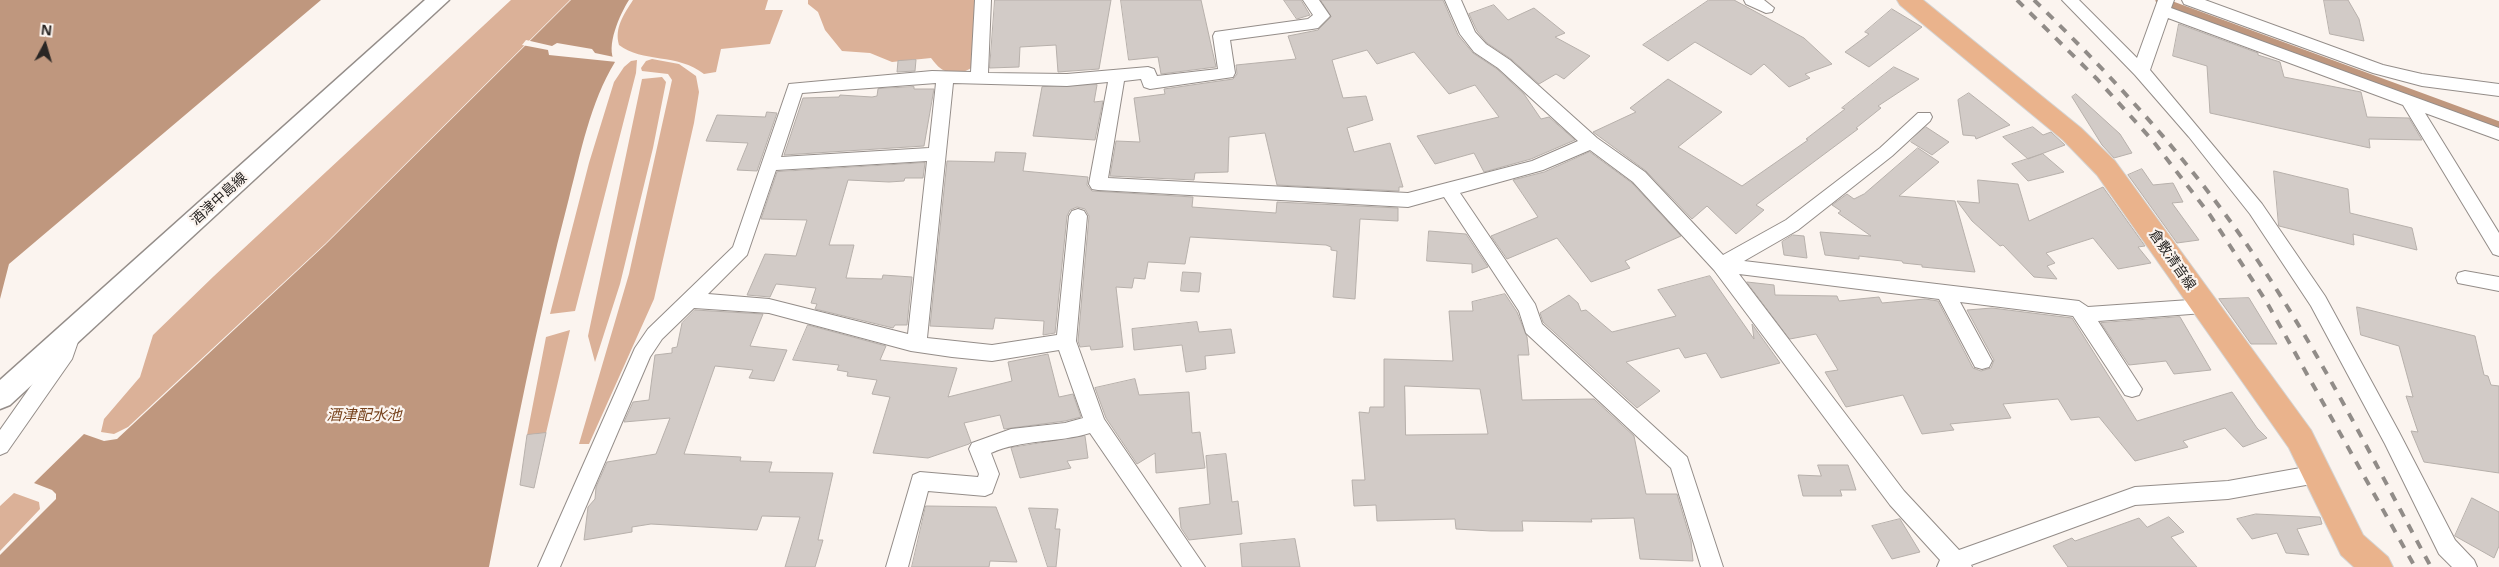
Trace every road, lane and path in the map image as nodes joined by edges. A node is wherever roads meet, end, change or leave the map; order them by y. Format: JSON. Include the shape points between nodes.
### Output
{"nodes":[{"id":1,"x":438,"y":0,"type":"edge"},
{"id":2,"x":983,"y":0,"type":"edge"},
{"id":3,"x":1312,"y":0,"type":"edge"},
{"id":4,"x":1453,"y":0,"type":"edge"},
{"id":5,"x":1752,"y":0,"type":"edge"},
{"id":6,"x":1908,"y":0,"type":"edge"},
{"id":7,"x":2070,"y":0,"type":"edge"},
{"id":8,"x":2190,"y":0,"type":"edge"},
{"id":9,"x":2164,"y":5,"type":"edge"},
{"id":10,"x":1766,"y":8,"type":"dead end"},
{"id":11,"x":2141,"y":71,"type":"junction"},
{"id":12,"x":1117,"y":76,"type":"junction"},
{"id":13,"x":945,"y":77,"type":"junction"},
{"id":14,"x":979,"y":78,"type":"junction"},
{"id":15,"x":2499,"y":90,"type":"edge"},
{"id":16,"x":2409,"y":102,"type":"junction"},
{"id":17,"x":1924,"y":117,"type":"dead end"},
{"id":18,"x":2499,"y":134,"type":"edge"},
{"id":19,"x":1591,"y":142,"type":"junction"},
{"id":20,"x":935,"y":154,"type":"junction"},
{"id":21,"x":770,"y":164,"type":"junction"},
{"id":22,"x":1447,"y":188,"type":"junction"},
{"id":23,"x":1078,"y":216,"type":"dead end"},
{"id":24,"x":2499,"y":249,"type":"edge"},
{"id":25,"x":1720,"y":265,"type":"junction"},
{"id":26,"x":2464,"y":278,"type":"dead end"},
{"id":27,"x":2499,"y":284,"type":"edge"},
{"id":28,"x":1946,"y":294,"type":"junction"},
{"id":29,"x":691,"y":300,"type":"junction"},
{"id":30,"x":2204,"y":306,"type":"junction"},
{"id":31,"x":2082,"y":315,"type":"junction"},
{"id":32,"x":70,"y":336,"type":"junction"},
{"id":33,"x":1066,"y":341,"type":"junction"},
{"id":34,"x":918,"y":344,"type":"junction"},
{"id":35,"x":1982,"y":361,"type":"dead end"},
{"id":36,"x":2132,"y":389,"type":"dead end"},
{"id":37,"x":0,"y":397,"type":"edge"},
{"id":38,"x":1095,"y":422,"type":"junction"},
{"id":39,"x":0,"y":446,"type":"edge"},
{"id":40,"x":2317,"y":474,"type":"junction"},
{"id":41,"x":1955,"y":565,"type":"edge"},
{"id":42,"x":549,"y":567,"type":"edge"},
{"id":43,"x":897,"y":567,"type":"edge"},
{"id":44,"x":1194,"y":567,"type":"edge"},
{"id":45,"x":1712,"y":567,"type":"edge"},
{"id":46,"x":2377,"y":567,"type":"edge"},
{"id":47,"x":2466,"y":567,"type":"edge"}],
"edges":[{"from":1,"to":32,"type":"main road","name":"酒津中島線"},
{"from":2,"to":14,"type":"street"},
{"from":3,"to":12,"type":"street","via":[[1322,16],[1312,24],[1221,36],[1227,73],[1150,83],[1148,73]]},
{"from":4,"to":19,"type":"street","via":[[1468,34],[1480,48],[1504,64]]},
{"from":5,"to":10,"type":"street"},
{"from":6,"to":30,"type":"main road","name":"倉敷清音線","via":[[2089,150],[2120,187]]},
{"from":7,"to":11,"type":"street"},
{"from":8,"to":15,"type":"street","via":[[2379,69],[2422,80]]},
{"from":9,"to":11,"type":"street"},
{"from":9,"to":16,"type":"street"},
{"from":11,"to":47,"type":"street","via":[[2256,209],[2318,302],[2447,546]]},
{"from":12,"to":14,"type":"street","via":[[1067,80]]},
{"from":12,"to":22,"type":"street","via":[[1098,184],[1408,200]]},
{"from":13,"to":14,"type":"street"},
{"from":13,"to":20,"type":"street"},
{"from":13,"to":21,"type":"street","via":[[795,88]]},
{"from":16,"to":18,"type":"street"},
{"from":16,"to":24,"type":"street"},
{"from":17,"to":25,"type":"street","via":[[1886,152],[1792,225]]},
{"from":19,"to":22,"type":"street","via":[[1537,166]]},
{"from":19,"to":25,"type":"street","via":[[1639,177]]},
{"from":20,"to":21,"type":"street"},
{"from":20,"to":34,"type":"street"},
{"from":21,"to":29,"type":"street","via":[[741,250]]},
{"from":22,"to":45,"type":"street","via":[[1528,308],[1533,328],[1680,463]]},
{"from":23,"to":33,"type":"street"},
{"from":25,"to":28,"type":"street"},
{"from":25,"to":41,"type":"street","via":[[1897,498]]},
{"from":26,"to":27,"type":"street"},
{"from":28,"to":31,"type":"street","via":[[2079,309]]},
{"from":28,"to":35,"type":"street"},
{"from":29,"to":34,"type":"street","via":[[769,306]]},
{"from":29,"to":42,"type":"street","via":[[655,334],[642,354]]},
{"from":30,"to":31,"type":"street"},
{"from":30,"to":40,"type":"main road","name":"倉敷清音線","via":[[2300,439]]},
{"from":31,"to":36,"type":"street"},
{"from":32,"to":37,"type":"main road","name":"酒津中島線"},
{"from":32,"to":39,"type":"street","via":[[65,353]]},
{"from":33,"to":34,"type":"street","via":[[992,352]]},
{"from":33,"to":38,"type":"street"},
{"from":38,"to":43,"type":"street","via":[[1062,432],[1033,432],[1001,438],[979,449],[989,474],[986,487],[920,481]]},
{"from":38,"to":44,"type":"street"},
{"from":40,"to":41,"type":"street","via":[[2228,490],[2136,496]]},
{"from":40,"to":46,"type":"main road","name":"倉敷清音線","via":[[2352,545]]}]}
